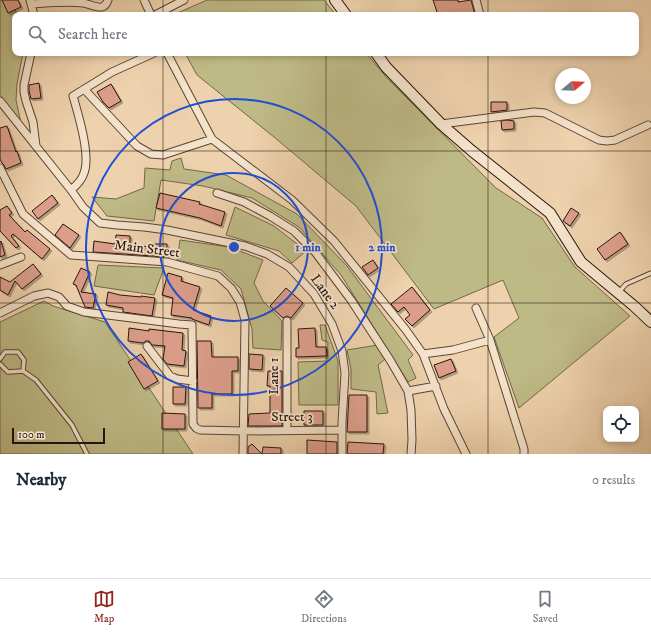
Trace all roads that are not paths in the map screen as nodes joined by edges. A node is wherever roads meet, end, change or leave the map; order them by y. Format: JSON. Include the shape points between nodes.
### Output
{"nodes":[{"id":1,"x":108,"y":0,"type":"edge"},
{"id":2,"x":144,"y":0,"type":"edge"},
{"id":3,"x":184,"y":0,"type":"edge"},
{"id":4,"x":335,"y":0,"type":"edge"},
{"id":5,"x":476,"y":0,"type":"edge"},
{"id":6,"x":31,"y":2,"type":"edge"},
{"id":7,"x":33,"y":12,"type":"edge"},
{"id":8,"x":150,"y":12,"type":"edge"},
{"id":9,"x":161,"y":12,"type":"edge"},
{"id":10,"x":344,"y":12,"type":"edge"},
{"id":11,"x":479,"y":12,"type":"edge"},
{"id":12,"x":30,"y":56,"type":"edge"},
{"id":13,"x":147,"y":56,"type":"edge"},
{"id":14,"x":169,"y":56,"type":"edge"},
{"id":15,"x":378,"y":56,"type":"edge"},
{"id":16,"x":84,"y":89,"type":"junction"},
{"id":17,"x":0,"y":101,"type":"edge"},
{"id":18,"x":441,"y":124,"type":"junction"},
{"id":19,"x":648,"y":125,"type":"dead end"},
{"id":20,"x":212,"y":139,"type":"junction"},
{"id":21,"x":36,"y":146,"type":"junction"},
{"id":22,"x":0,"y":168,"type":"edge"},
{"id":23,"x":8,"y":184,"type":"junction"},
{"id":24,"x":0,"y":187,"type":"edge"},
{"id":25,"x":71,"y":190,"type":"junction"},
{"id":26,"x":217,"y":193,"type":"dead end"},
{"id":27,"x":21,"y":257,"type":"dead end"},
{"id":28,"x":0,"y":264,"type":"edge"},
{"id":29,"x":651,"y":273,"type":"edge"},
{"id":30,"x":619,"y":293,"type":"junction"},
{"id":31,"x":476,"y":308,"type":"dead end"},
{"id":32,"x":0,"y":313,"type":"edge"},
{"id":33,"x":288,"y":321,"type":"dead end"},
{"id":34,"x":651,"y":322,"type":"edge"},
{"id":35,"x":490,"y":340,"type":"junction"},
{"id":36,"x":148,"y":346,"type":"dead end"},
{"id":37,"x":423,"y":354,"type":"junction"},
{"id":38,"x":0,"y":359,"type":"edge"},
{"id":39,"x":0,"y":364,"type":"edge"},
{"id":40,"x":23,"y":371,"type":"junction"},
{"id":41,"x":193,"y":381,"type":"junction"},
{"id":42,"x":436,"y":386,"type":"junction"},
{"id":43,"x":408,"y":391,"type":"junction"},
{"id":44,"x":287,"y":430,"type":"junction"},
{"id":45,"x":342,"y":430,"type":"junction"},
{"id":46,"x":242,"y":431,"type":"junction"},
{"id":47,"x":87,"y":454,"type":"edge"},
{"id":48,"x":243,"y":454,"type":"edge"},
{"id":49,"x":342,"y":454,"type":"edge"},
{"id":50,"x":411,"y":454,"type":"edge"},
{"id":51,"x":466,"y":454,"type":"edge"},
{"id":52,"x":524,"y":454,"type":"edge"}],
"edges":[{"from":1,"to":6,"type":"street","via":[[108,3],[101,7],[84,3]]},
{"from":2,"to":8,"type":"street"},
{"from":3,"to":9,"type":"street"},
{"from":4,"to":10,"type":"street"},
{"from":5,"to":11,"type":"street"},
{"from":6,"to":7,"type":"street"},
{"from":12,"to":21,"type":"street","via":[[24,92],[33,122]]},
{"from":13,"to":16,"type":"street","via":[[112,72]]},
{"from":14,"to":20,"type":"street"},
{"from":15,"to":18,"type":"street"},
{"from":16,"to":20,"type":"street","via":[[138,146],[151,154],[163,155]]},
{"from":16,"to":25,"type":"street","via":[[73,96],[83,132],[85,172],[79,183]]},
{"from":17,"to":21,"type":"street","name":"Lane 2"},
{"from":18,"to":19,"type":"street","via":[[534,112],[545,113],[599,140],[607,141]]},
{"from":18,"to":30,"type":"street","via":[[550,213],[581,262]]},
{"from":20,"to":37,"type":"street","via":[[292,200],[334,241]]},
{"from":21,"to":25,"type":"street","name":"Lane 2"},
{"from":22,"to":23,"type":"street","name":"Main Street"},
{"from":23,"to":24,"type":"street"},
{"from":23,"to":46,"type":"street","name":"Main Street","via":[[23,214],[71,255],[167,262],[218,276],[231,288],[240,302],[244,320]]},
{"from":25,"to":45,"type":"street","name":"Lane 2","via":[[83,207],[100,223],[167,230],[245,246],[267,254],[289,267],[314,294],[332,324],[342,350],[345,373]]},
{"from":26,"to":43,"type":"street","via":[[244,202],[270,216],[294,232],[315,252],[351,300]]},
{"from":27,"to":28,"type":"street"},
{"from":29,"to":30,"type":"lane","via":[[626,284]]},
{"from":30,"to":34,"type":"street"},
{"from":31,"to":35,"type":"street"},
{"from":32,"to":41,"type":"street","via":[[34,296],[48,293],[59,297],[67,306],[84,312],[192,325]]},
{"from":33,"to":44,"type":"street","name":"Lane 1"},
{"from":35,"to":37,"type":"street","via":[[453,350]]},
{"from":35,"to":52,"type":"street"},
{"from":36,"to":41,"type":"street","via":[[170,376]]},
{"from":37,"to":42,"type":"street"},
{"from":38,"to":40,"type":"lane","via":[[5,352],[18,352],[24,360]]},
{"from":39,"to":40,"type":"lane","via":[[8,372]]},
{"from":40,"to":47,"type":"lane","via":[[36,380],[72,425]]},
{"from":41,"to":46,"type":"street","name":"Street 3","via":[[196,428]]},
{"from":42,"to":43,"type":"street"},
{"from":42,"to":51,"type":"street","via":[[444,410]]},
{"from":43,"to":50,"type":"street","via":[[411,410]]},
{"from":44,"to":45,"type":"street","name":"Street 3"},
{"from":44,"to":46,"type":"street","name":"Street 3"},
{"from":45,"to":49,"type":"street","name":"Lane 2"},
{"from":46,"to":48,"type":"street","name":"Main Street"}]}
